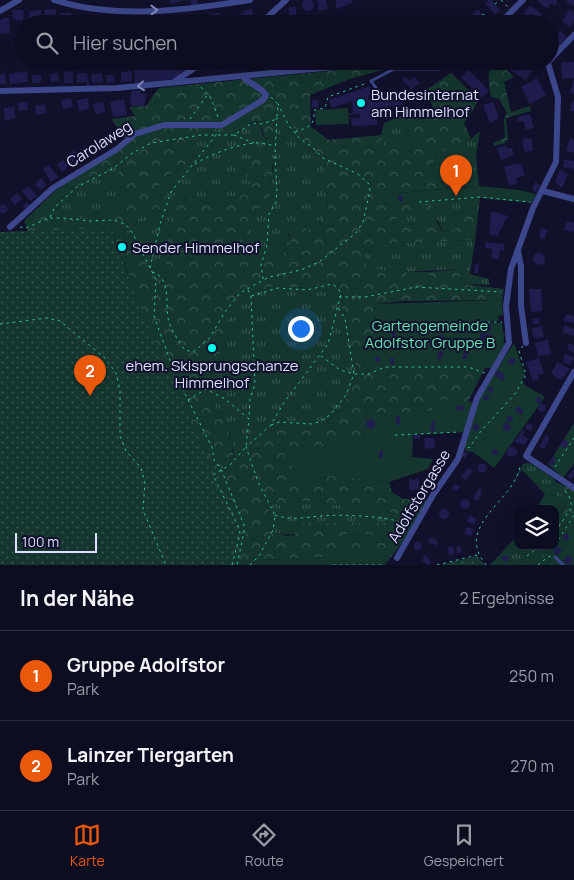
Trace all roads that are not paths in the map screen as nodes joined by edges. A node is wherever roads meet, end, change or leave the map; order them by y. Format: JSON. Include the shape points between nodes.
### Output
{"nodes":[{"id":1,"x":19,"y":0,"type":"edge"},
{"id":2,"x":54,"y":0,"type":"edge"},
{"id":3,"x":250,"y":0,"type":"edge"},
{"id":4,"x":286,"y":0,"type":"edge"},
{"id":5,"x":523,"y":0,"type":"edge"},
{"id":6,"x":0,"y":10,"type":"edge"},
{"id":7,"x":270,"y":15,"type":"edge"},
{"id":8,"x":507,"y":15,"type":"edge"},
{"id":9,"x":574,"y":35,"type":"edge"},
{"id":10,"x":559,"y":51,"type":"edge"},
{"id":11,"x":192,"y":70,"type":"edge"},
{"id":12,"x":303,"y":70,"type":"edge"},
{"id":13,"x":390,"y":70,"type":"edge"},
{"id":14,"x":550,"y":70,"type":"edge"},
{"id":15,"x":242,"y":76,"type":"junction"},
{"id":16,"x":174,"y":82,"type":"junction"},
{"id":17,"x":376,"y":88,"type":"dead end"},
{"id":18,"x":0,"y":91,"type":"edge"},
{"id":19,"x":544,"y":191,"type":"junction"},
{"id":20,"x":574,"y":199,"type":"edge"},
{"id":21,"x":10,"y":227,"type":"road end"},
{"id":22,"x":517,"y":250,"type":"junction"},
{"id":23,"x":526,"y":343,"type":"road end"},
{"id":24,"x":574,"y":372,"type":"edge"},
{"id":25,"x":574,"y":488,"type":"edge"},
{"id":26,"x":555,"y":557,"type":"road end"},
{"id":27,"x":397,"y":558,"type":"dead end"},
{"id":28,"x":563,"y":565,"type":"edge"}],
"edges":[{"from":1,"to":6,"type":"street"},
{"from":2,"to":3,"type":"street","one_way":true,"via":[[118,11],[196,9]]},
{"from":4,"to":7,"type":"street"},
{"from":5,"to":8,"type":"street"},
{"from":9,"to":10,"type":"street","name":"Adolfstorgasse"},
{"from":11,"to":16,"type":"street"},
{"from":12,"to":15,"type":"street"},
{"from":13,"to":17,"type":"lane","via":[[371,81]]},
{"from":14,"to":19,"type":"street","name":"Adolfstorgasse","via":[[558,97],[558,131],[556,162]]},
{"from":15,"to":16,"type":"street"},
{"from":15,"to":21,"type":"street","name":"Carolaweg","via":[[263,90],[266,94],[263,100],[222,125],[157,125],[135,134],[117,149],[53,188]]},
{"from":16,"to":18,"type":"street","one_way":true,"via":[[117,88]]},
{"from":19,"to":20,"type":"street"},
{"from":19,"to":22,"type":"street","name":"Adolfstorgasse","via":[[533,208]]},
{"from":22,"to":23,"type":"street"},
{"from":22,"to":27,"type":"street","name":"Adolfstorgasse","via":[[507,292],[509,343],[477,398],[451,472]]},
{"from":24,"to":25,"type":"street","via":[[526,456]]},
{"from":26,"to":28,"type":"lane"}]}
